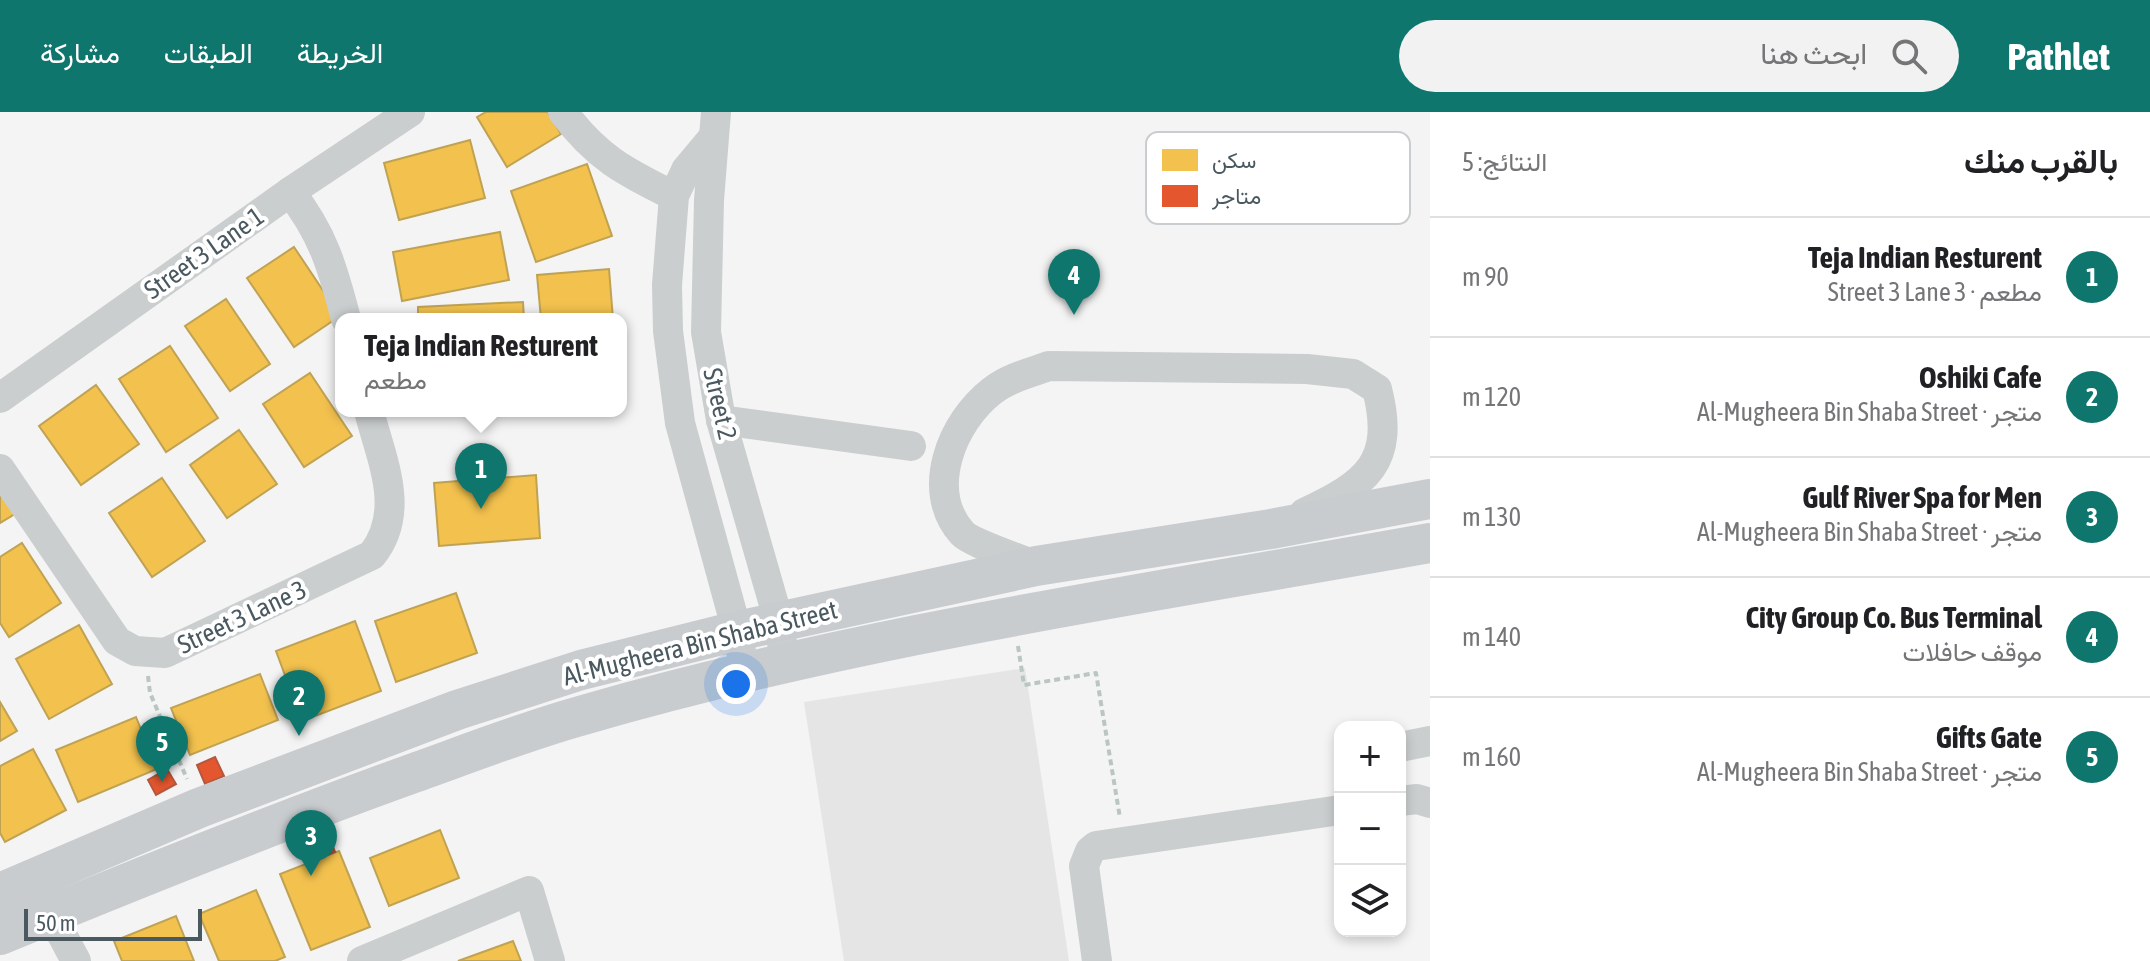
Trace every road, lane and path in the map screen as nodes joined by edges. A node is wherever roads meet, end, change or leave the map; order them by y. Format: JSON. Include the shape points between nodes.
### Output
{"nodes":[{"id":1,"x":410,"y":112,"type":"edge"},
{"id":2,"x":563,"y":112,"type":"edge"},
{"id":3,"x":714,"y":125,"type":"edge"},
{"id":4,"x":290,"y":192,"type":"junction"},
{"id":5,"x":674,"y":196,"type":"junction"},
{"id":6,"x":344,"y":313,"type":"edge"},
{"id":7,"x":0,"y":398,"type":"edge"},
{"id":8,"x":370,"y":417,"type":"edge"},
{"id":9,"x":721,"y":420,"type":"junction"},
{"id":10,"x":911,"y":446,"type":"dead end"},
{"id":11,"x":0,"y":469,"type":"edge"},
{"id":12,"x":1430,"y":499,"type":"edge"},
{"id":13,"x":1271,"y":529,"type":"junction"},
{"id":14,"x":1430,"y":543,"type":"edge"},
{"id":15,"x":1036,"y":566,"type":"junction"},
{"id":16,"x":1014,"y":617,"type":"junction"},
{"id":17,"x":779,"y":622,"type":"junction"},
{"id":18,"x":737,"y":631,"type":"junction"},
{"id":19,"x":145,"y":653,"type":"junction"},
{"id":20,"x":785,"y":663,"type":"junction"},
{"id":21,"x":745,"y":672,"type":"junction"},
{"id":22,"x":1430,"y":741,"type":"edge"},
{"id":23,"x":1406,"y":746,"type":"edge"},
{"id":24,"x":1406,"y":800,"type":"edge"},
{"id":25,"x":1430,"y":803,"type":"edge"},
{"id":26,"x":199,"y":808,"type":"junction"},
{"id":27,"x":1334,"y":811,"type":"edge"},
{"id":28,"x":1123,"y":840,"type":"junction"},
{"id":29,"x":0,"y":893,"type":"edge"},
{"id":30,"x":51,"y":914,"type":"junction"},
{"id":31,"x":0,"y":935,"type":"edge"},
{"id":32,"x":76,"y":961,"type":"edge"},
{"id":33,"x":362,"y":961,"type":"edge"},
{"id":34,"x":550,"y":961,"type":"edge"},
{"id":35,"x":1097,"y":961,"type":"edge"}],
"edges":[{"from":1,"to":4,"type":"street","name":"Street 3 Lane 1"},
{"from":2,"to":5,"type":"street","via":[[619,168]]},
{"from":3,"to":5,"type":"street","name":"Street 2"},
{"from":3,"to":9,"type":"street","name":"Street 2","via":[[706,332]]},
{"from":4,"to":6,"type":"street","via":[[327,250]]},
{"from":4,"to":7,"type":"street","name":"Street 3 Lane 1"},
{"from":5,"to":18,"type":"street","name":"Street 2","via":[[667,285],[672,378]]},
{"from":8,"to":19,"type":"street","name":"Street 3 Lane 3","via":[[391,507],[388,530],[372,555],[175,650]]},
{"from":9,"to":10,"type":"street"},
{"from":9,"to":17,"type":"street","name":"Street 2"},
{"from":11,"to":19,"type":"street","name":"Street 3 Lane 3","via":[[117,641]]},
{"from":12,"to":13,"type":"main road","name":"Al-Mugheera Bin Shaba Street"},
{"from":13,"to":15,"type":"main road","name":"Al-Mugheera Bin Shaba Street"},
{"from":13,"to":15,"type":"street","via":[[1336,498],[1369,474],[1383,442],[1377,389],[1353,374],[1307,369],[1049,366],[991,392],[951,446],[944,476],[948,510],[964,535]]},
{"from":14,"to":16,"type":"main road","name":"Al-Mugheera Bin Shaba Street"},
{"from":15,"to":17,"type":"main road","name":"Al-Mugheera Bin Shaba Street"},
{"from":16,"to":20,"type":"main road","name":"Al-Mugheera Bin Shaba Street"},
{"from":16,"to":28,"type":"path","via":[[1024,685],[1096,673]]},
{"from":17,"to":18,"type":"main road","name":"Al-Mugheera Bin Shaba Street"},
{"from":17,"to":20,"type":"street","name":"Street 2"},
{"from":18,"to":21,"type":"street","name":"Street 2"},
{"from":18,"to":26,"type":"main road","name":"Al-Mugheera Bin Shaba Street","via":[[581,670],[471,705]]},
{"from":19,"to":26,"type":"path","via":[[150,693]]},
{"from":20,"to":21,"type":"main road","name":"Al-Mugheera Bin Shaba Street"},
{"from":21,"to":30,"type":"main road","name":"Al-Mugheera Bin Shaba Street","via":[[578,716],[471,752]]},
{"from":22,"to":23,"type":"street"},
{"from":24,"to":25,"type":"street"},
{"from":26,"to":29,"type":"main road","name":"Al-Mugheera Bin Shaba Street"},
{"from":27,"to":28,"type":"street"},
{"from":28,"to":35,"type":"street","via":[[1096,846],[1084,866]]},
{"from":30,"to":31,"type":"main road","name":"Al-Mugheera Bin Shaba Street"},
{"from":30,"to":32,"type":"street"},
{"from":33,"to":34,"type":"street","via":[[529,891]]}]}
